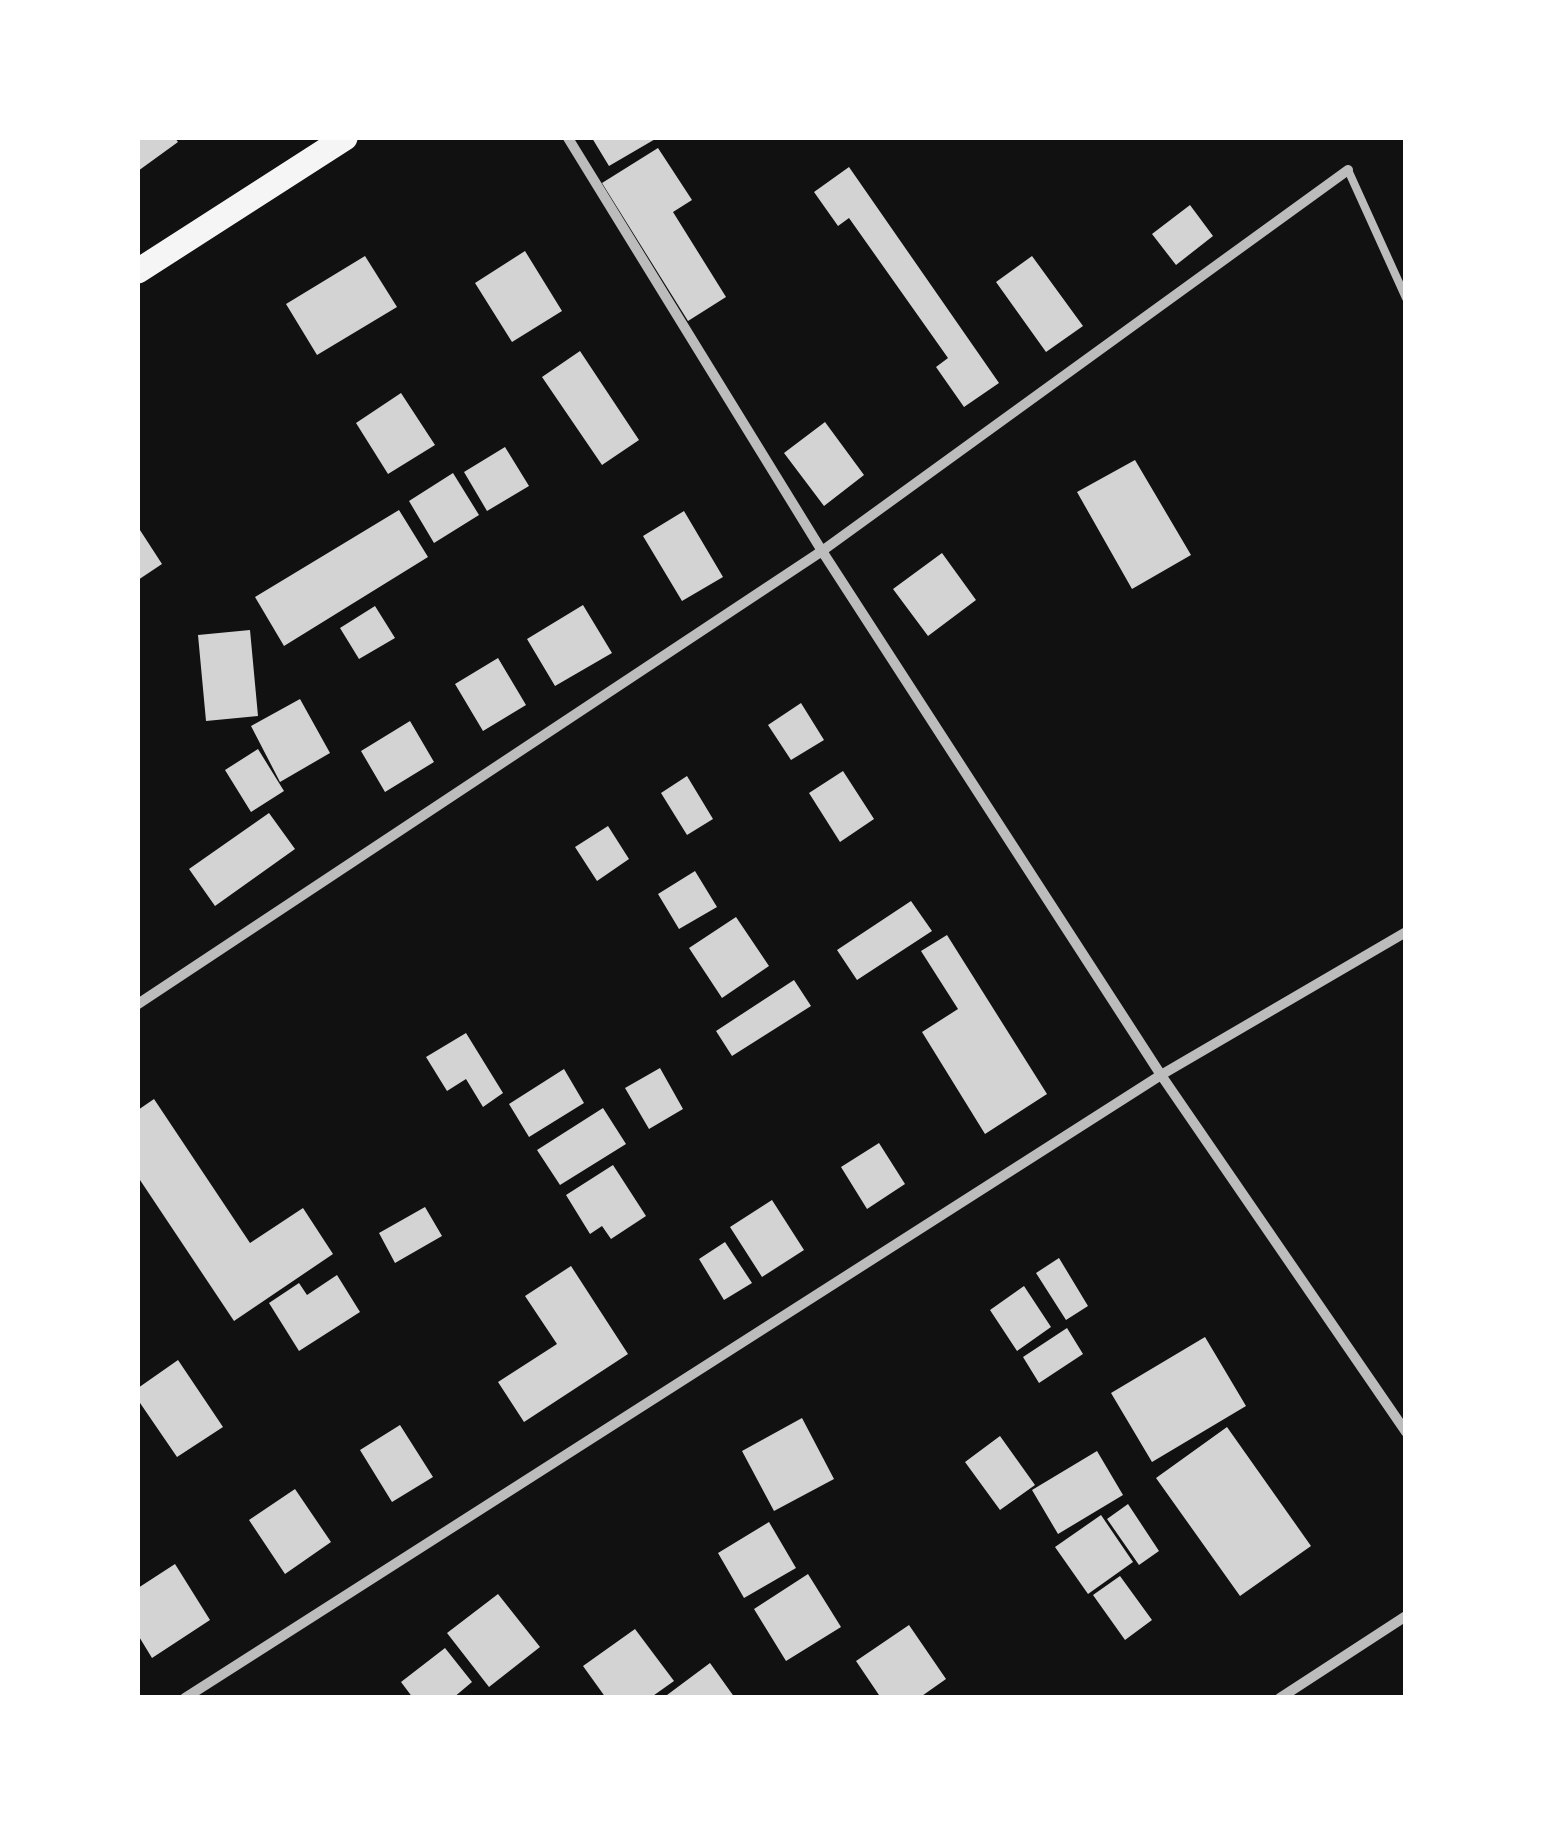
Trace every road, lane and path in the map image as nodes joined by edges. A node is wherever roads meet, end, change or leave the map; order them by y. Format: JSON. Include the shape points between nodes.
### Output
{"nodes":[{"id":1,"x":345,"y":138,"type":"edge"},
{"id":2,"x":568,"y":138,"type":"edge"},
{"id":3,"x":1348,"y":170,"type":"joint"},
{"id":4,"x":138,"y":271,"type":"edge"},
{"id":5,"x":1406,"y":298,"type":"edge"},
{"id":6,"x":822,"y":551,"type":"junction"},
{"id":7,"x":1406,"y":932,"type":"edge"},
{"id":8,"x":138,"y":1004,"type":"edge"},
{"id":9,"x":1161,"y":1075,"type":"junction"},
{"id":10,"x":1406,"y":1432,"type":"edge"},
{"id":11,"x":1406,"y":1616,"type":"edge"},
{"id":12,"x":185,"y":1698,"type":"edge"},
{"id":13,"x":1280,"y":1698,"type":"edge"}],
"edges":[{"from":1,"to":4,"type":"main road"},
{"from":2,"to":6,"type":"street"},
{"from":3,"to":5,"type":"lane"},
{"from":3,"to":6,"type":"street"},
{"from":6,"to":8,"type":"street"},
{"from":6,"to":9,"type":"street"},
{"from":7,"to":9,"type":"street"},
{"from":9,"to":10,"type":"street"},
{"from":9,"to":12,"type":"street"},
{"from":11,"to":13,"type":"street"}]}
